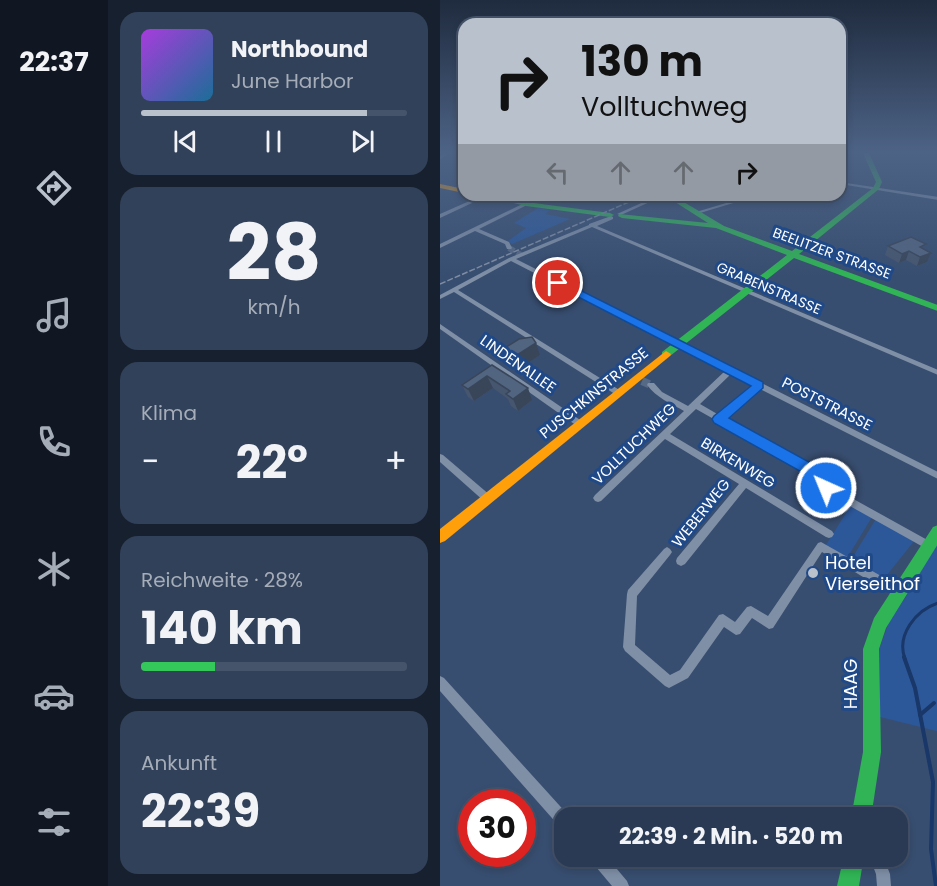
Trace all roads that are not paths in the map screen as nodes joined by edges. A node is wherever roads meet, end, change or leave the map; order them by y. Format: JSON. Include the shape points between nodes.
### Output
{"nodes":[{"id":1,"x":865,"y":194,"type":"edge"},
{"id":2,"x":918,"y":194,"type":"edge"},
{"id":3,"x":938,"y":199,"type":"edge"},
{"id":4,"x":471,"y":201,"type":"edge"},
{"id":5,"x":512,"y":201,"type":"edge"},
{"id":6,"x":532,"y":201,"type":"edge"},
{"id":7,"x":650,"y":201,"type":"edge"},
{"id":8,"x":679,"y":201,"type":"edge"},
{"id":9,"x":737,"y":201,"type":"edge"},
{"id":10,"x":526,"y":204,"type":"junction"},
{"id":11,"x":698,"y":212,"type":"junction"},
{"id":12,"x":440,"y":216,"type":"edge"},
{"id":13,"x":616,"y":216,"type":"junction"},
{"id":14,"x":591,"y":225,"type":"junction"},
{"id":15,"x":716,"y":225,"type":"junction"},
{"id":16,"x":475,"y":229,"type":"junction"},
{"id":17,"x":440,"y":246,"type":"edge"},
{"id":18,"x":509,"y":248,"type":"tunnel mouth"},
{"id":19,"x":791,"y":254,"type":"junction"},
{"id":20,"x":511,"y":259,"type":"junction"},
{"id":21,"x":454,"y":290,"type":"junction"},
{"id":22,"x":745,"y":291,"type":"junction"},
{"id":23,"x":440,"y":297,"type":"edge"},
{"id":24,"x":938,"y":308,"type":"edge"},
{"id":25,"x":440,"y":326,"type":"edge"},
{"id":26,"x":678,"y":344,"type":"junction"},
{"id":27,"x":731,"y":370,"type":"junction"},
{"id":28,"x":938,"y":373,"type":"edge"},
{"id":29,"x":651,"y":385,"type":"tunnel mouth"},
{"id":30,"x":759,"y":385,"type":"junction"},
{"id":31,"x":618,"y":393,"type":"junction"},
{"id":32,"x":692,"y":408,"type":"junction"},
{"id":33,"x":719,"y":419,"type":"junction"},
{"id":34,"x":580,"y":424,"type":"junction"},
{"id":35,"x":664,"y":434,"type":"junction"},
{"id":36,"x":440,"y":457,"type":"edge"},
{"id":37,"x":938,"y":476,"type":"edge"},
{"id":38,"x":745,"y":483,"type":"junction"},
{"id":39,"x":598,"y":498,"type":"dead end"},
{"id":40,"x":488,"y":499,"type":"junction"},
{"id":41,"x":938,"y":531,"type":"edge"},
{"id":42,"x":829,"y":534,"type":"dead end"},
{"id":43,"x":440,"y":537,"type":"edge"},
{"id":44,"x":928,"y":545,"type":"junction"},
{"id":45,"x":667,"y":552,"type":"dead end"},
{"id":46,"x":681,"y":561,"type":"dead end"},
{"id":47,"x":900,"y":593,"type":"junction"},
{"id":48,"x":440,"y":682,"type":"edge"},
{"id":49,"x":863,"y":807,"type":"edge"},
{"id":50,"x":554,"y":810,"type":"edge"},
{"id":51,"x":606,"y":867,"type":"edge"},
{"id":52,"x":852,"y":867,"type":"edge"},
{"id":53,"x":880,"y":867,"type":"edge"},
{"id":54,"x":622,"y":886,"type":"edge"},
{"id":55,"x":848,"y":886,"type":"edge"},
{"id":56,"x":884,"y":886,"type":"edge"}],
"edges":[{"from":1,"to":19,"type":"street","name":"PUSCHKINSTRASSE"},
{"from":2,"to":3,"type":"street"},
{"from":4,"to":12,"type":"street"},
{"from":5,"to":10,"type":"street"},
{"from":6,"to":10,"type":"street"},
{"from":7,"to":13,"type":"street"},
{"from":8,"to":11,"type":"street"},
{"from":9,"to":11,"type":"street"},
{"from":10,"to":13,"type":"street"},
{"from":10,"to":16,"type":"street"},
{"from":11,"to":15,"type":"street"},
{"from":13,"to":14,"type":"street"},
{"from":13,"to":15,"type":"street"},
{"from":14,"to":20,"type":"street"},
{"from":14,"to":22,"type":"street","name":"GRABENSTRASSE"},
{"from":15,"to":19,"type":"street","name":"BEELITZER STRASSE"},
{"from":16,"to":17,"type":"street"},
{"from":16,"to":18,"type":"street","via":[[507,243]]},
{"from":19,"to":22,"type":"street","name":"PUSCHKINSTRASSE"},
{"from":19,"to":24,"type":"street","name":"BEELITZER STRASSE"},
{"from":20,"to":21,"type":"street"},
{"from":20,"to":26,"type":"street","name":"POSTSTRASSE"},
{"from":21,"to":23,"type":"street"},
{"from":21,"to":31,"type":"street"},
{"from":22,"to":26,"type":"street","name":"PUSCHKINSTRASSE"},
{"from":22,"to":28,"type":"street","name":"GRABENSTRASSE"},
{"from":25,"to":34,"type":"street","name":"LINDENALLEE"},
{"from":26,"to":27,"type":"street","name":"POSTSTRASSE"},
{"from":26,"to":31,"type":"street","name":"PUSCHKINSTRASSE","via":[[640,379]]},
{"from":27,"to":30,"type":"street","name":"POSTSTRASSE"},
{"from":27,"to":32,"type":"street","name":"VOLLTUCHWEG"},
{"from":29,"to":32,"type":"street","name":"VOLLTUCHWEG","via":[[659,394]]},
{"from":30,"to":33,"type":"street"},
{"from":30,"to":37,"type":"street","name":"POSTSTRASSE"},
{"from":31,"to":34,"type":"street","name":"PUSCHKINSTRASSE"},
{"from":32,"to":33,"type":"street","name":"VOLLTUCHWEG"},
{"from":32,"to":35,"type":"street","name":"VOLLTUCHWEG"},
{"from":33,"to":44,"type":"street","name":"VOLLTUCHWEG","via":[[822,476],[826,488]]},
{"from":34,"to":40,"type":"street","name":"PUSCHKINSTRASSE"},
{"from":35,"to":38,"type":"street","name":"BIRKENWEG"},
{"from":35,"to":39,"type":"street","name":"VOLLTUCHWEG"},
{"from":36,"to":40,"type":"street"},
{"from":38,"to":42,"type":"street","name":"BIRKENWEG"},
{"from":38,"to":46,"type":"street","name":"WEBERWEG"},
{"from":40,"to":43,"type":"street","name":"PUSCHKINSTRASSE"},
{"from":41,"to":44,"type":"street","name":"HAAG"},
{"from":44,"to":47,"type":"street","name":"HAAG"},
{"from":45,"to":47,"type":"street","name":"WEBERWEG","via":[[632,594],[629,647],[669,682],[684,674],[723,619],[736,630],[751,611],[769,624],[821,546]]},
{"from":47,"to":49,"type":"street","name":"HAAG","via":[[880,624],[871,650],[872,752]]},
{"from":48,"to":50,"type":"street"},
{"from":51,"to":54,"type":"street"},
{"from":52,"to":55,"type":"street"},
{"from":53,"to":56,"type":"street"}]}
